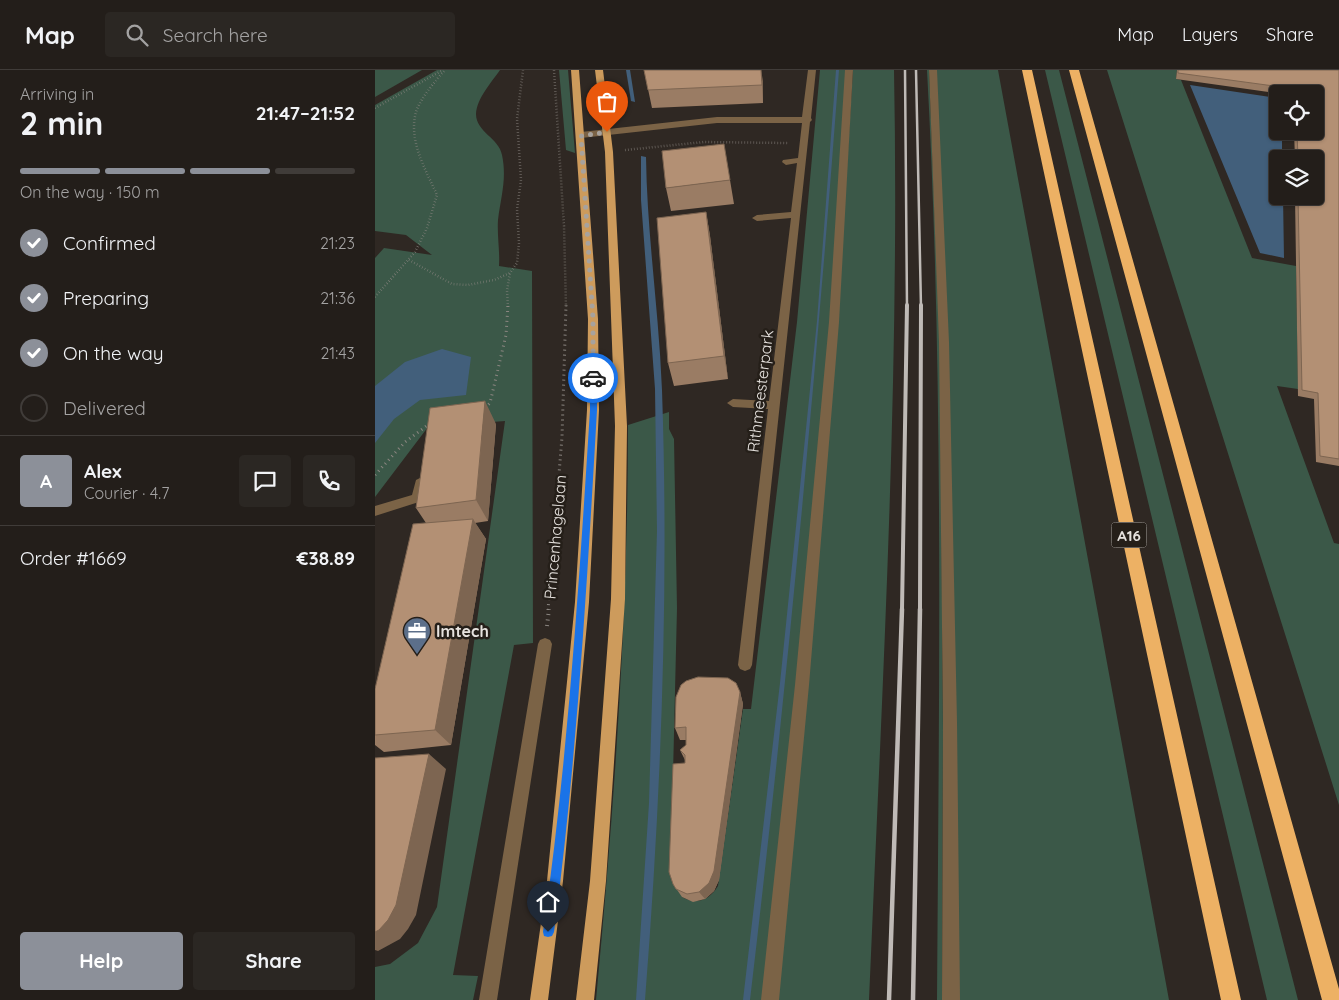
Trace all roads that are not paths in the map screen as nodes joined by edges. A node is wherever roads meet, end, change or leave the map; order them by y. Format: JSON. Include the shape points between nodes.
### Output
{"nodes":[{"id":1,"x":575,"y":70,"type":"edge"},
{"id":2,"x":599,"y":70,"type":"edge"},
{"id":3,"x":812,"y":70,"type":"edge"},
{"id":4,"x":849,"y":70,"type":"edge"},
{"id":5,"x":933,"y":70,"type":"edge"},
{"id":6,"x":1027,"y":70,"type":"edge"},
{"id":7,"x":1074,"y":70,"type":"edge"},
{"id":8,"x":808,"y":120,"type":"junction"},
{"id":9,"x":607,"y":132,"type":"junction"},
{"id":10,"x":581,"y":136,"type":"junction"},
{"id":11,"x":803,"y":160,"type":"junction"},
{"id":12,"x":786,"y":162,"type":"dead end"},
{"id":13,"x":797,"y":214,"type":"junction"},
{"id":14,"x":757,"y":218,"type":"dead end"},
{"id":15,"x":733,"y":403,"type":"dead end"},
{"id":16,"x":775,"y":405,"type":"junction"},
{"id":17,"x":421,"y":469,"type":"edge"},
{"id":18,"x":375,"y":511,"type":"edge"},
{"id":19,"x":545,"y":644,"type":"road end"},
{"id":20,"x":745,"y":665,"type":"dead end"},
{"id":21,"x":488,"y":1000,"type":"edge"},
{"id":22,"x":539,"y":1000,"type":"edge"},
{"id":23,"x":585,"y":1000,"type":"edge"},
{"id":24,"x":770,"y":1000,"type":"edge"},
{"id":25,"x":951,"y":1000,"type":"edge"},
{"id":26,"x":1231,"y":1000,"type":"edge"},
{"id":27,"x":1331,"y":1000,"type":"edge"}],
"edges":[{"from":1,"to":10,"type":"main road","name":"Princenhagelaan"},
{"from":2,"to":9,"type":"main road"},
{"from":3,"to":8,"type":"street","name":"Rithmeesterpark"},
{"from":4,"to":24,"type":"street","via":[[831,352],[803,685]]},
{"from":5,"to":25,"type":"street","via":[[944,342]]},
{"from":6,"to":26,"type":"highway","number":"A16"},
{"from":7,"to":27,"type":"highway"},
{"from":8,"to":9,"type":"street","via":[[717,120]]},
{"from":8,"to":11,"type":"street","name":"Rithmeesterpark"},
{"from":9,"to":10,"type":"street"},
{"from":9,"to":23,"type":"main road","via":[[621,426],[618,599],[598,881]]},
{"from":10,"to":22,"type":"main road","name":"Princenhagelaan","via":[[593,319],[593,410],[582,602],[555,881]]},
{"from":11,"to":12,"type":"street"},
{"from":11,"to":13,"type":"street","name":"Rithmeesterpark"},
{"from":13,"to":14,"type":"street"},
{"from":13,"to":16,"type":"street","name":"Rithmeesterpark"},
{"from":15,"to":16,"type":"street"},
{"from":16,"to":20,"type":"street","name":"Rithmeesterpark"},
{"from":17,"to":18,"type":"street","via":[[417,498]]},
{"from":19,"to":21,"type":"street"}]}
